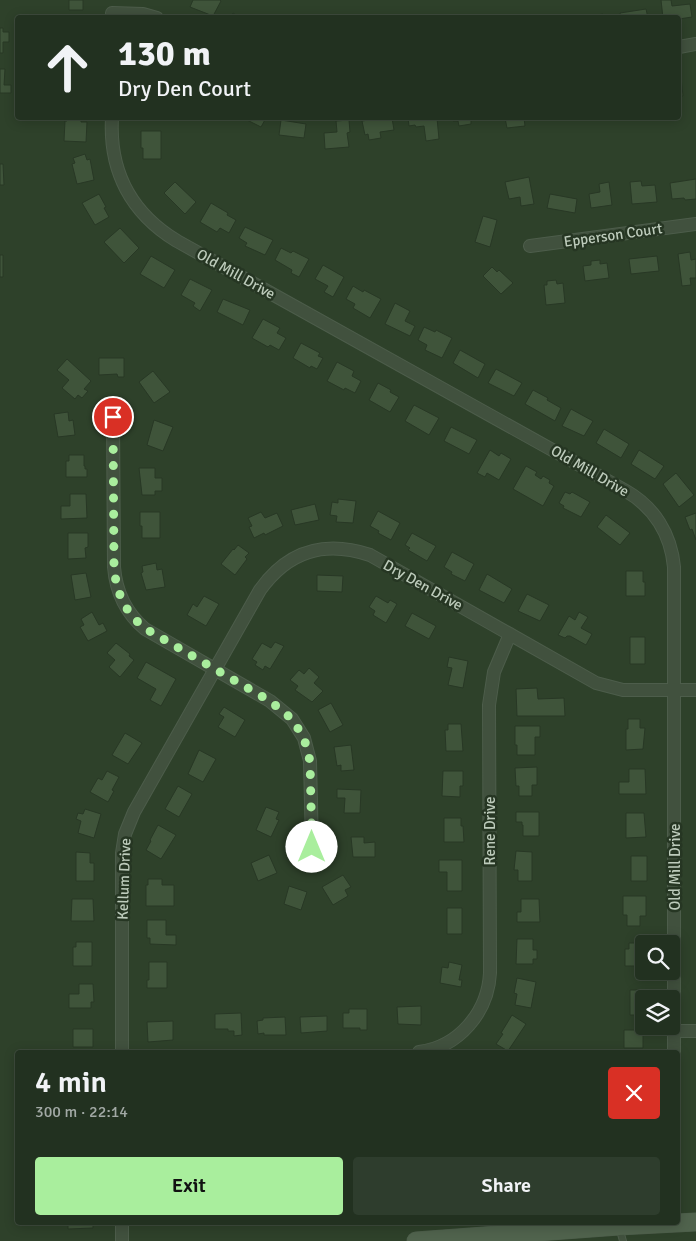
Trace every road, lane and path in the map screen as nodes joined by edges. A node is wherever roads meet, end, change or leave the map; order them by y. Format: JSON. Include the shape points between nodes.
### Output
{"nodes":[{"id":1,"x":112,"y":0,"type":"edge"},
{"id":2,"x":112,"y":15,"type":"edge"},
{"id":3,"x":128,"y":15,"type":"edge"},
{"id":4,"x":146,"y":15,"type":"edge"},
{"id":5,"x":696,"y":44,"type":"edge"},
{"id":6,"x":681,"y":47,"type":"edge"},
{"id":7,"x":112,"y":120,"type":"edge"},
{"id":8,"x":696,"y":224,"type":"edge"},
{"id":9,"x":530,"y":246,"type":"dead end"},
{"id":10,"x":113,"y":417,"type":"dead end"},
{"id":11,"x":510,"y":634,"type":"junction"},
{"id":12,"x":215,"y":670,"type":"junction"},
{"id":13,"x":675,"y":690,"type":"junction"},
{"id":14,"x":696,"y":690,"type":"edge"},
{"id":15,"x":312,"y":847,"type":"dead end"},
{"id":16,"x":674,"y":990,"type":"edge"},
{"id":17,"x":680,"y":1031,"type":"edge"},
{"id":18,"x":696,"y":1031,"type":"edge"},
{"id":19,"x":674,"y":1035,"type":"edge"},
{"id":20,"x":122,"y":1050,"type":"edge"},
{"id":21,"x":428,"y":1050,"type":"edge"},
{"id":22,"x":674,"y":1050,"type":"edge"},
{"id":23,"x":696,"y":1222,"type":"edge"},
{"id":24,"x":680,"y":1223,"type":"edge"},
{"id":25,"x":122,"y":1225,"type":"edge"},
{"id":26,"x":660,"y":1225,"type":"edge"},
{"id":27,"x":621,"y":1234,"type":"edge"},
{"id":28,"x":122,"y":1241,"type":"edge"},
{"id":29,"x":416,"y":1241,"type":"edge"}],
"edges":[{"from":1,"to":2,"type":"street"},
{"from":3,"to":4,"type":"street"},
{"from":5,"to":6,"type":"street"},
{"from":7,"to":13,"type":"street","name":"Old Mill Drive","via":[[113,151],[120,178],[136,206],[159,229],[644,503],[664,530],[674,562]]},
{"from":8,"to":9,"type":"street","name":"Epperson Court"},
{"from":10,"to":12,"type":"street","via":[[114,567],[119,594],[130,614],[146,629]]},
{"from":11,"to":12,"type":"street","name":"Dry Den Drive","via":[[370,555],[343,548],[327,548],[301,555],[270,577]]},
{"from":11,"to":13,"type":"street","name":"Dry Den Drive","via":[[596,684],[623,690]]},
{"from":11,"to":21,"type":"street","name":"Rene Drive","via":[[494,672],[489,705],[489,982],[483,1004],[469,1026],[451,1040]]},
{"from":12,"to":15,"type":"street","via":[[280,707],[302,733],[311,766]]},
{"from":12,"to":20,"type":"street","name":"Kellum Drive","via":[[134,812],[125,834],[122,853]]},
{"from":13,"to":14,"type":"street","name":"Dry Den Drive"},
{"from":13,"to":16,"type":"street","name":"Old Mill Drive"},
{"from":17,"to":18,"type":"street"},
{"from":19,"to":22,"type":"street","name":"Old Mill Drive"},
{"from":23,"to":24,"type":"street"},
{"from":25,"to":28,"type":"street"},
{"from":26,"to":27,"type":"street"},
{"from":27,"to":29,"type":"street"}]}
